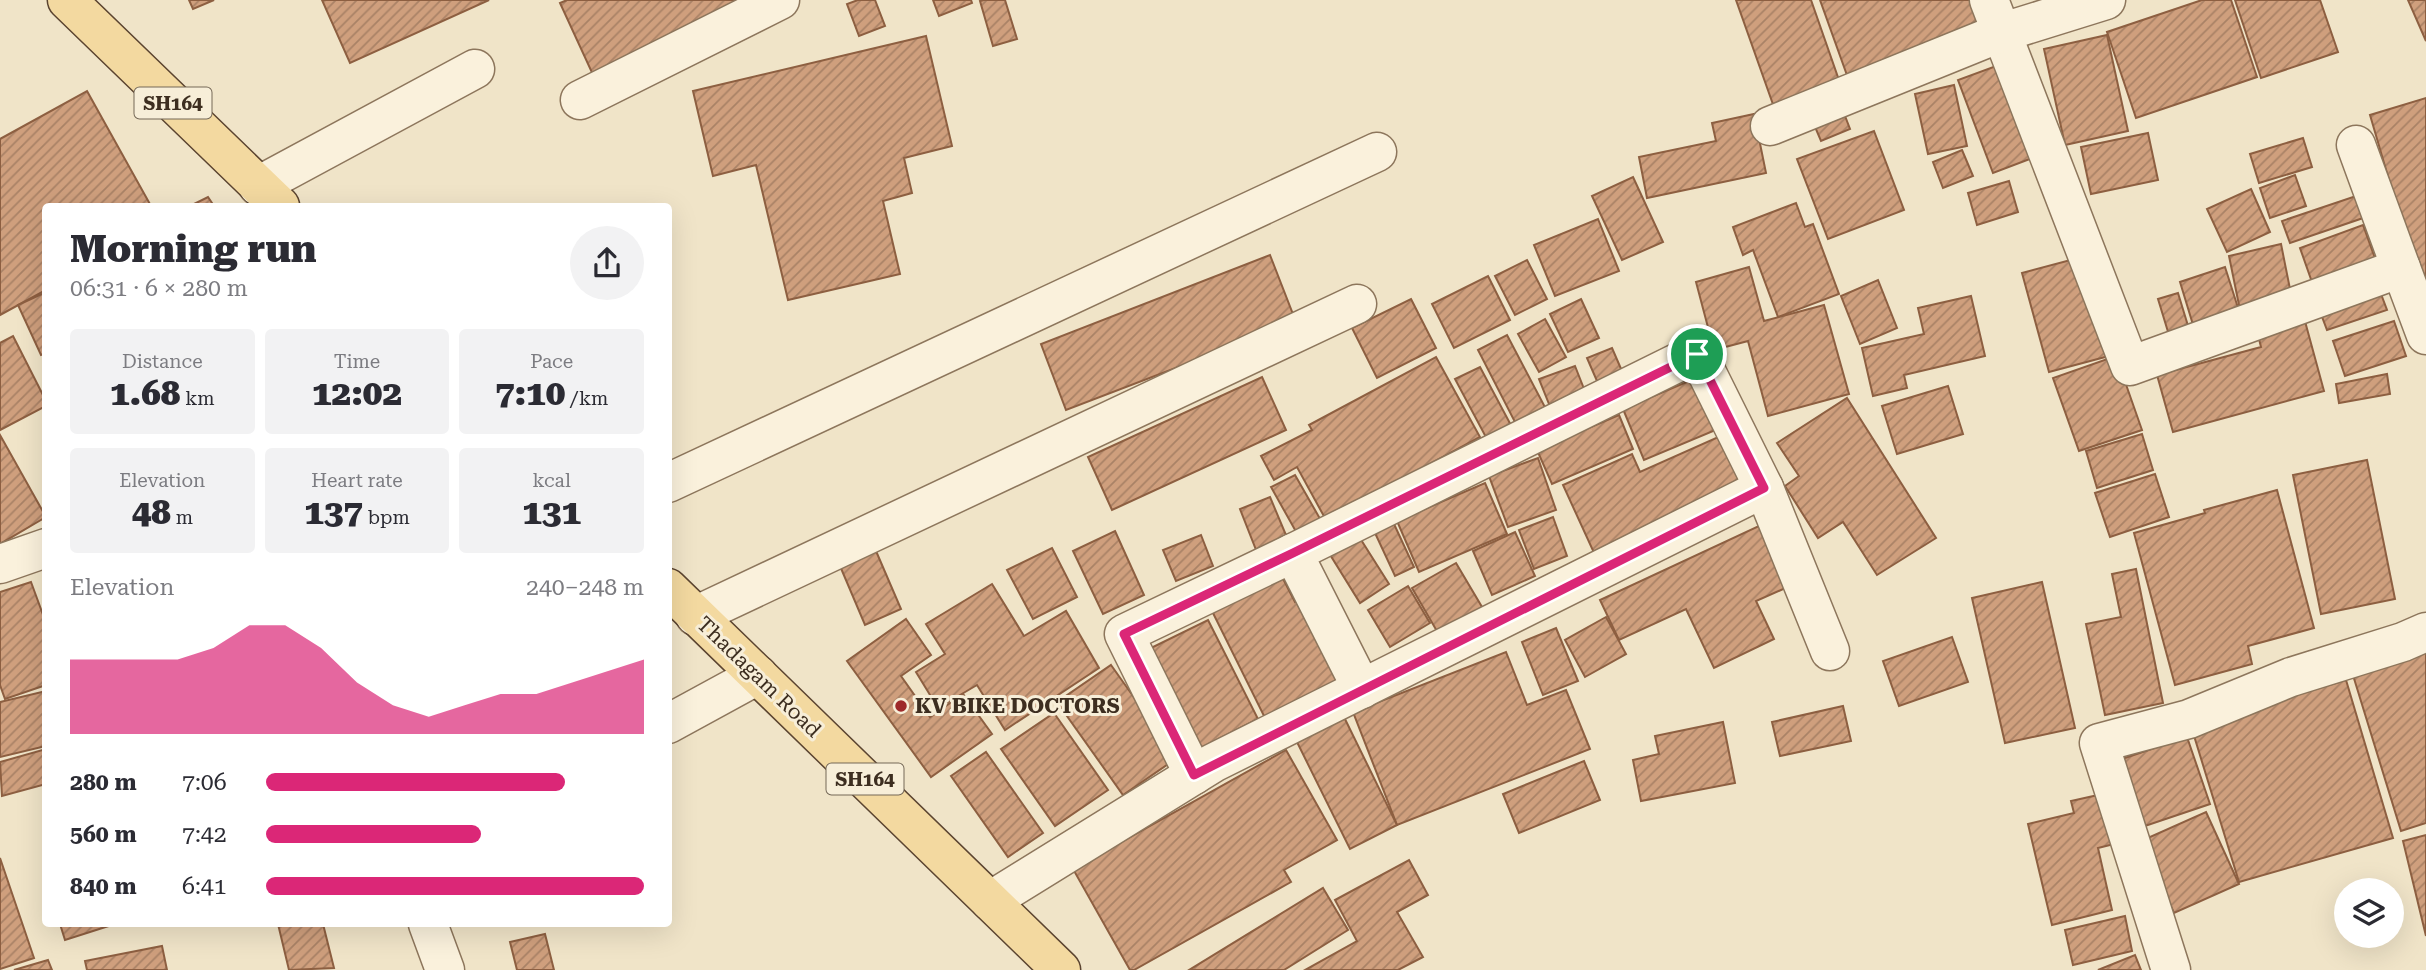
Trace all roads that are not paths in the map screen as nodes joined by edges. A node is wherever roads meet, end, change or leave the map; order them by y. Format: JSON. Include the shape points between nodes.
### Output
{"nodes":[{"id":1,"x":67,"y":0,"type":"edge"},
{"id":2,"x":780,"y":0,"type":"edge"},
{"id":3,"x":2106,"y":0,"type":"edge"},
{"id":4,"x":1994,"y":16,"type":"edge"},
{"id":5,"x":475,"y":69,"type":"dead end"},
{"id":6,"x":580,"y":100,"type":"dead end"},
{"id":7,"x":1770,"y":126,"type":"dead end"},
{"id":8,"x":2356,"y":145,"type":"dead end"},
{"id":9,"x":1377,"y":152,"type":"dead end"},
{"id":10,"x":269,"y":196,"type":"edge"},
{"id":11,"x":2401,"y":268,"type":"junction"},
{"id":12,"x":1357,"y":304,"type":"dead end"},
{"id":13,"x":2426,"y":335,"type":"edge"},
{"id":14,"x":672,"y":481,"type":"edge"},
{"id":15,"x":1764,"y":488,"type":"junction"},
{"id":16,"x":42,"y":549,"type":"edge"},
{"id":17,"x":1293,"y":553,"type":"junction"},
{"id":18,"x":0,"y":564,"type":"edge"},
{"id":19,"x":672,"y":592,"type":"edge"},
{"id":20,"x":695,"y":616,"type":"junction"},
{"id":21,"x":2426,"y":632,"type":"edge"},
{"id":22,"x":1830,"y":650,"type":"dead end"},
{"id":23,"x":758,"y":675,"type":"junction"},
{"id":24,"x":1362,"y":689,"type":"junction"},
{"id":25,"x":672,"y":722,"type":"edge"},
{"id":26,"x":1194,"y":775,"type":"junction"},
{"id":27,"x":990,"y":901,"type":"junction"},
{"id":28,"x":429,"y":927,"type":"edge"},
{"id":29,"x":445,"y":970,"type":"edge"},
{"id":30,"x":1061,"y":970,"type":"edge"},
{"id":31,"x":2171,"y":970,"type":"edge"}],
"edges":[{"from":1,"to":10,"type":"main road","number":"SH164"},
{"from":2,"to":6,"type":"street"},
{"from":3,"to":4,"type":"street"},
{"from":4,"to":7,"type":"street"},
{"from":4,"to":11,"type":"street","via":[[2130,366]]},
{"from":5,"to":10,"type":"street"},
{"from":8,"to":11,"type":"street"},
{"from":9,"to":14,"type":"street"},
{"from":11,"to":13,"type":"street"},
{"from":12,"to":20,"type":"street"},
{"from":15,"to":17,"type":"street","via":[[1697,354]]},
{"from":15,"to":22,"type":"street"},
{"from":15,"to":24,"type":"street"},
{"from":16,"to":18,"type":"street"},
{"from":17,"to":24,"type":"street"},
{"from":17,"to":26,"type":"street","via":[[1124,634]]},
{"from":19,"to":20,"type":"main road","name":"Thadagam Road","number":"SH164"},
{"from":20,"to":23,"type":"main road","name":"Thadagam Road","number":"SH164"},
{"from":21,"to":31,"type":"street","via":[[2291,677],[2189,719],[2099,743]]},
{"from":23,"to":25,"type":"street"},
{"from":23,"to":27,"type":"main road","name":"Thadagam Road","number":"SH164"},
{"from":24,"to":26,"type":"street"},
{"from":26,"to":27,"type":"street"},
{"from":27,"to":30,"type":"main road","name":"Thadagam Road","number":"SH164"},
{"from":28,"to":29,"type":"street"}]}
